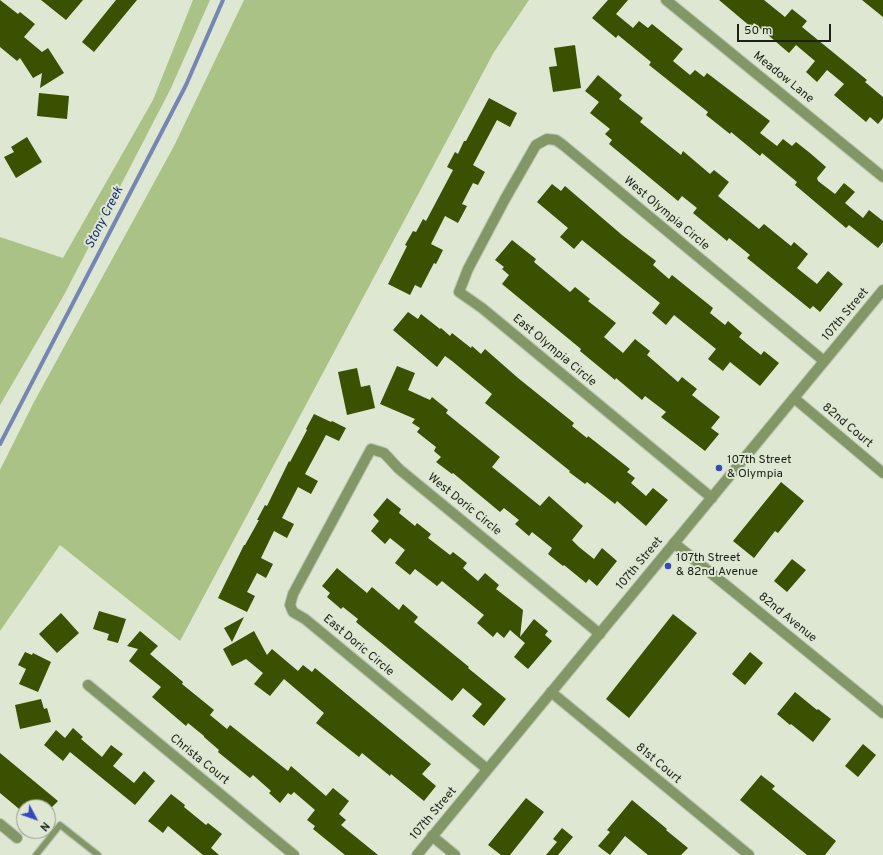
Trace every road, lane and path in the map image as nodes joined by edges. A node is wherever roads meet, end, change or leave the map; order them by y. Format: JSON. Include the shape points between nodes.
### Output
{"nodes":[{"id":1,"x":666,"y":0,"type":"edge"},
{"id":2,"x":883,"y":177,"type":"edge"},
{"id":3,"x":505,"y":200,"type":"joint"},
{"id":4,"x":883,"y":290,"type":"edge"},
{"id":5,"x":824,"y":361,"type":"junction"},
{"id":6,"x":794,"y":398,"type":"junction"},
{"id":7,"x":883,"y":473,"type":"edge"},
{"id":8,"x":712,"y":498,"type":"junction"},
{"id":9,"x":334,"y":516,"type":"joint"},
{"id":10,"x":674,"y":543,"type":"junction"},
{"id":11,"x":600,"y":634,"type":"junction"},
{"id":12,"x":88,"y":685,"type":"dead end"},
{"id":13,"x":551,"y":692,"type":"junction"},
{"id":14,"x":883,"y":713,"type":"edge"},
{"id":15,"x":487,"y":769,"type":"junction"},
{"id":16,"x":0,"y":824,"type":"edge"},
{"id":17,"x":432,"y":836,"type":"junction"},
{"id":18,"x":16,"y":837,"type":"edge"},
{"id":19,"x":36,"y":855,"type":"edge"},
{"id":20,"x":98,"y":855,"type":"edge"},
{"id":21,"x":294,"y":855,"type":"edge"},
{"id":22,"x":417,"y":855,"type":"edge"},
{"id":23,"x":455,"y":855,"type":"edge"},
{"id":24,"x":749,"y":855,"type":"edge"}],
"edges":[{"from":1,"to":2,"type":"street","name":"Meadow Lane"},
{"from":3,"to":5,"type":"street","name":"West Olympia Circle","via":[[536,145],[548,139],[556,140]]},
{"from":3,"to":8,"type":"street","name":"East Olympia Circle","via":[[468,269],[459,292],[482,308]]},
{"from":4,"to":5,"type":"street","name":"107th Street"},
{"from":5,"to":6,"type":"street","name":"107th Street"},
{"from":6,"to":7,"type":"street","name":"82nd Court"},
{"from":6,"to":8,"type":"street","name":"107th Street"},
{"from":8,"to":10,"type":"street","name":"107th Street"},
{"from":9,"to":11,"type":"street","name":"West Doric Circle","via":[[370,449],[384,453],[399,469]]},
{"from":9,"to":15,"type":"street","name":"East Doric Circle","via":[[293,594],[290,605],[293,612],[305,619]]},
{"from":10,"to":11,"type":"street","name":"107th Street"},
{"from":10,"to":14,"type":"street","name":"82nd Avenue"},
{"from":11,"to":13,"type":"street","name":"107th Street"},
{"from":12,"to":21,"type":"street","name":"Christa Court"},
{"from":13,"to":15,"type":"street","name":"107th Street"},
{"from":13,"to":24,"type":"street","name":"81st Court"},
{"from":15,"to":17,"type":"street","name":"107th Street"},
{"from":16,"to":18,"type":"street"},
{"from":17,"to":22,"type":"street","name":"107th Street"},
{"from":17,"to":23,"type":"street"},
{"from":19,"to":20,"type":"lane","via":[[60,825]]}]}
